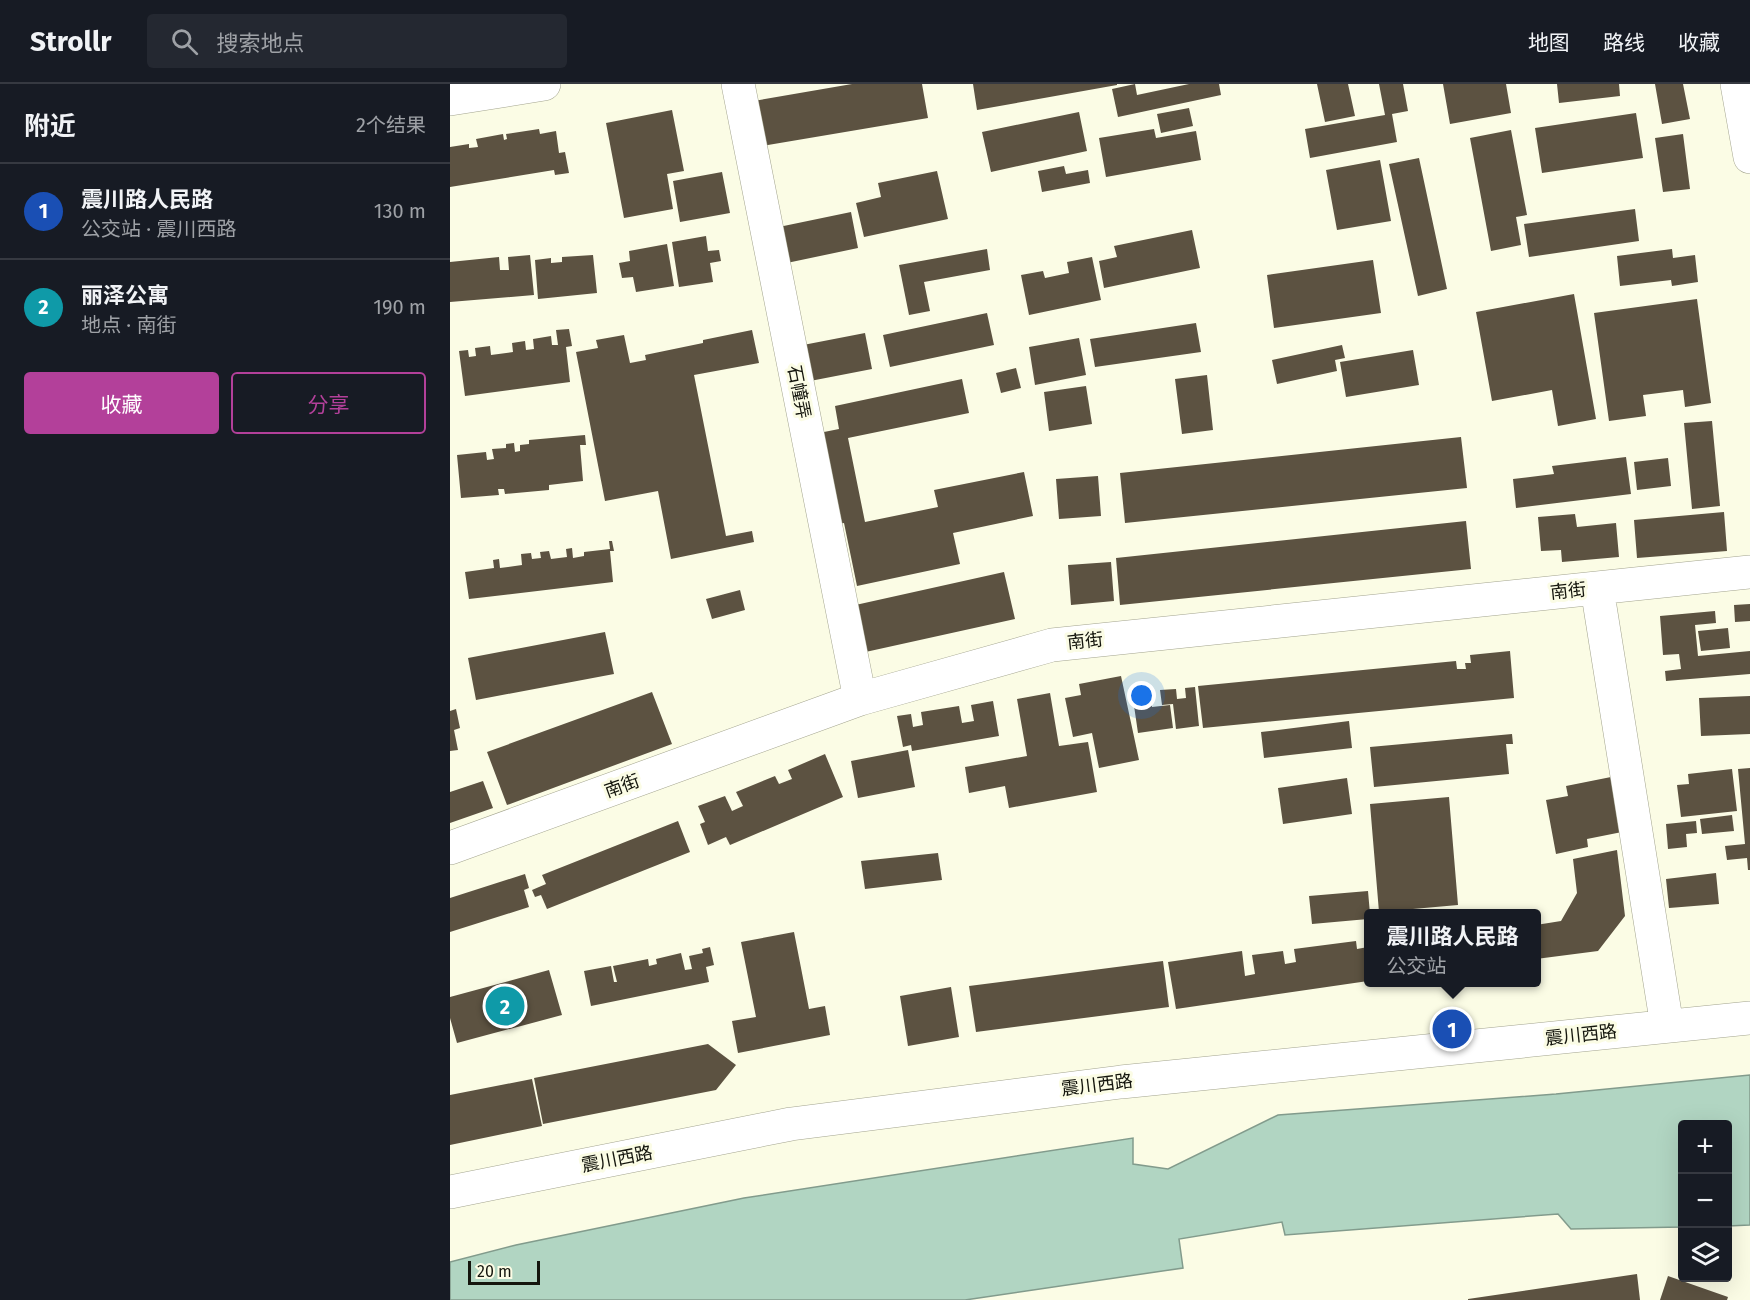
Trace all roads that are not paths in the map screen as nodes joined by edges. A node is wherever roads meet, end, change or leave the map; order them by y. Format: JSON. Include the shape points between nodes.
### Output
{"nodes":[{"id":1,"x":544,"y":84,"type":"edge"},
{"id":2,"x":738,"y":84,"type":"edge"},
{"id":3,"x":1737,"y":84,"type":"edge"},
{"id":4,"x":450,"y":99,"type":"edge"},
{"id":5,"x":1750,"y":157,"type":"edge"},
{"id":6,"x":1750,"y":572,"type":"edge"},
{"id":7,"x":1597,"y":588,"type":"junction"},
{"id":8,"x":861,"y":699,"type":"junction"},
{"id":9,"x":450,"y":848,"type":"edge"},
{"id":10,"x":1750,"y":1018,"type":"edge"},
{"id":11,"x":1667,"y":1026,"type":"junction"},
{"id":12,"x":450,"y":1192,"type":"edge"}],
"edges":[{"from":1,"to":4,"type":"street"},
{"from":2,"to":8,"type":"street","name":"石幢弄"},
{"from":3,"to":5,"type":"street"},
{"from":6,"to":7,"type":"street","name":"南街"},
{"from":7,"to":8,"type":"street","name":"南街","via":[[1052,645]]},
{"from":7,"to":11,"type":"street"},
{"from":8,"to":9,"type":"street","name":"南街"},
{"from":10,"to":11,"type":"street","name":"震川西路"},
{"from":11,"to":12,"type":"street","name":"震川西路","via":[[1121,1082],[791,1124]]}]}
